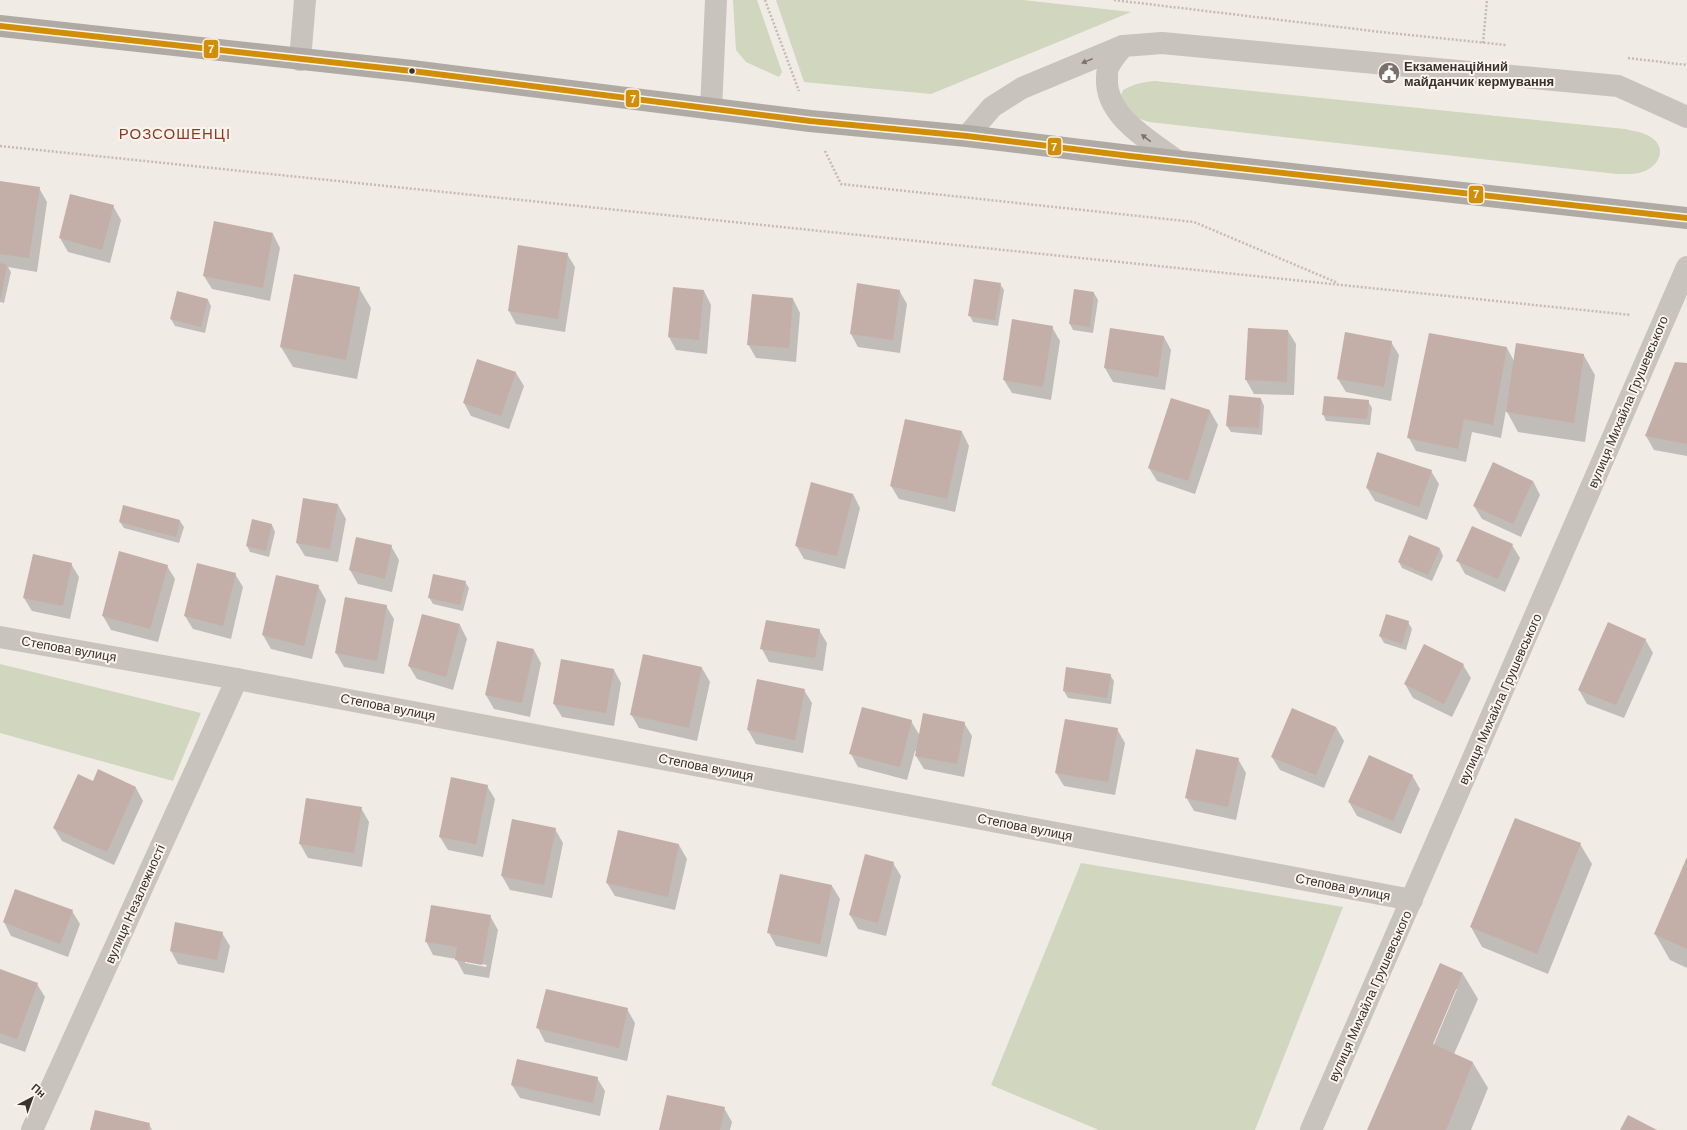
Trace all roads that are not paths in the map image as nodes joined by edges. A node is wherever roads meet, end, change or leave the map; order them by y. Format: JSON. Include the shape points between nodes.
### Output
{"nodes":[{"id":1,"x":305,"y":0,"type":"edge"},
{"id":2,"x":716,"y":0,"type":"edge"},
{"id":3,"x":0,"y":26,"type":"edge"},
{"id":4,"x":1123,"y":46,"type":"junction"},
{"id":5,"x":300,"y":60,"type":"junction"},
{"id":6,"x":711,"y":109,"type":"junction"},
{"id":7,"x":1687,"y":116,"type":"edge"},
{"id":8,"x":967,"y":136,"type":"junction"},
{"id":9,"x":1177,"y":161,"type":"junction"},
{"id":10,"x":1687,"y":218,"type":"edge"},
{"id":11,"x":1687,"y":268,"type":"edge"},
{"id":12,"x":0,"y":637,"type":"edge"},
{"id":13,"x":237,"y":679,"type":"junction"},
{"id":14,"x":1412,"y":900,"type":"junction"},
{"id":15,"x":32,"y":1130,"type":"edge"},
{"id":16,"x":1311,"y":1130,"type":"edge"}],
"edges":[{"from":1,"to":5,"type":"street"},
{"from":2,"to":6,"type":"street"},
{"from":3,"to":5,"type":"highway"},
{"from":4,"to":7,"type":"street","via":[[1162,43],[1618,86]]},
{"from":4,"to":8,"type":"street","one_way":true,"via":[[1022,88],[992,107]]},
{"from":9,"to":4,"type":"street","one_way":true,"via":[[1128,123],[1109,96],[1108,67]]},
{"from":5,"to":6,"type":"highway","via":[[412,71]]},
{"from":6,"to":8,"type":"highway"},
{"from":8,"to":9,"type":"highway"},
{"from":9,"to":10,"type":"highway"},
{"from":11,"to":14,"type":"street","name":"вулиця Михайла Грушевського"},
{"from":12,"to":13,"type":"street","name":"Степова вулиця"},
{"from":13,"to":14,"type":"street","name":"Степова вулиця"},
{"from":13,"to":15,"type":"street","name":"вулиця Незалежності"},
{"from":14,"to":16,"type":"street","name":"вулиця Михайла Грушевського"}]}
